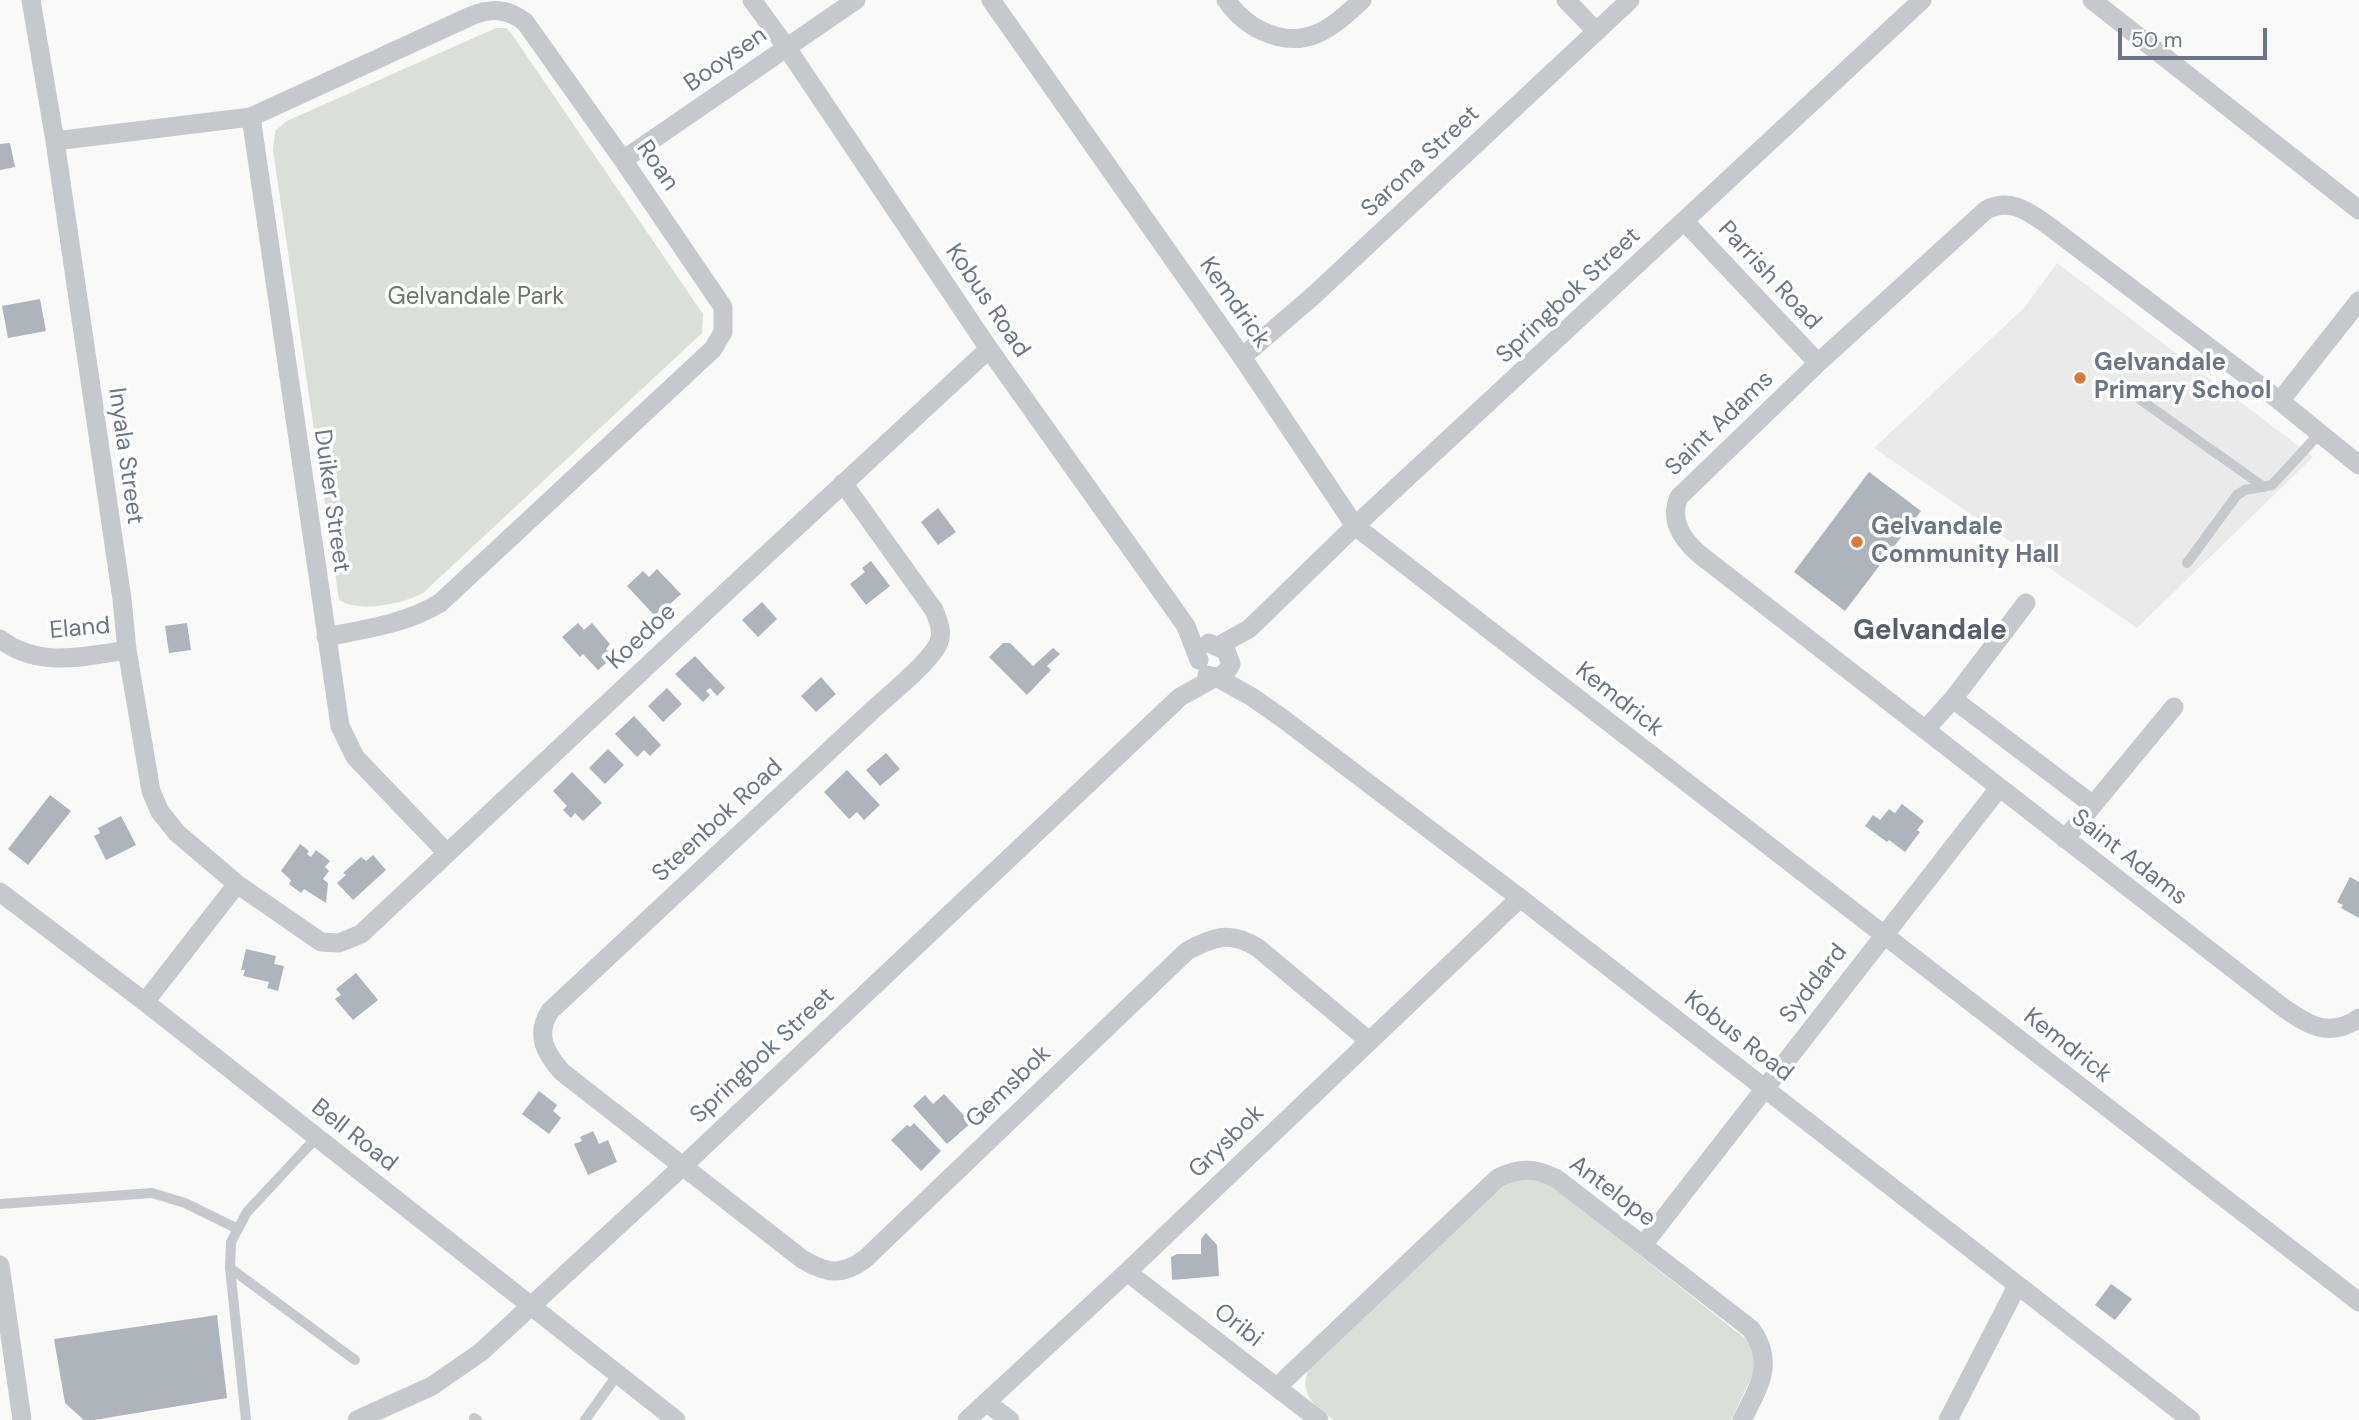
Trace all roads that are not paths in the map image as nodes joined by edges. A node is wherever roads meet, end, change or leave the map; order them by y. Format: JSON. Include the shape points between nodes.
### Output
{"nodes":[{"id":1,"x":31,"y":0,"type":"edge"},
{"id":2,"x":752,"y":0,"type":"edge"},
{"id":3,"x":856,"y":0,"type":"edge"},
{"id":4,"x":991,"y":0,"type":"edge"},
{"id":5,"x":1226,"y":0,"type":"edge"},
{"id":6,"x":1362,"y":0,"type":"edge"},
{"id":7,"x":1566,"y":0,"type":"edge"},
{"id":8,"x":1630,"y":0,"type":"edge"},
{"id":9,"x":1922,"y":0,"type":"edge"},
{"id":10,"x":2092,"y":0,"type":"edge"},
{"id":11,"x":1597,"y":31,"type":"junction"},
{"id":12,"x":787,"y":48,"type":"junction"},
{"id":13,"x":251,"y":117,"type":"junction"},
{"id":14,"x":55,"y":141,"type":"junction"},
{"id":15,"x":623,"y":160,"type":"junction"},
{"id":16,"x":2359,"y":210,"type":"edge"},
{"id":17,"x":1685,"y":222,"type":"junction"},
{"id":18,"x":2359,"y":301,"type":"edge"},
{"id":19,"x":989,"y":349,"type":"junction"},
{"id":20,"x":1242,"y":357,"type":"junction"},
{"id":21,"x":1818,"y":363,"type":"junction"},
{"id":22,"x":2138,"y":398,"type":"dead end"},
{"id":23,"x":2280,"y":401,"type":"junction"},
{"id":24,"x":2320,"y":433,"type":"junction"},
{"id":25,"x":2359,"y":465,"type":"edge"},
{"id":26,"x":843,"y":484,"type":"junction"},
{"id":27,"x":2264,"y":487,"type":"junction"},
{"id":28,"x":1356,"y":526,"type":"junction"},
{"id":29,"x":2187,"y":563,"type":"dead end"},
{"id":30,"x":2026,"y":603,"type":"dead end"},
{"id":31,"x":326,"y":637,"type":"junction"},
{"id":32,"x":0,"y":639,"type":"edge"},
{"id":33,"x":127,"y":650,"type":"junction"},
{"id":34,"x":1215,"y":660,"type":"junction"},
{"id":35,"x":1953,"y":699,"type":"junction"},
{"id":36,"x":2174,"y":707,"type":"dead end"},
{"id":37,"x":1925,"y":730,"type":"junction"},
{"id":38,"x":1999,"y":788,"type":"junction"},
{"id":39,"x":2093,"y":805,"type":"junction"},
{"id":40,"x":2066,"y":839,"type":"junction"},
{"id":41,"x":447,"y":853,"type":"junction"},
{"id":42,"x":237,"y":884,"type":"junction"},
{"id":43,"x":0,"y":892,"type":"edge"},
{"id":44,"x":1520,"y":898,"type":"junction"},
{"id":45,"x":1883,"y":935,"type":"junction"},
{"id":46,"x":321,"y":942,"type":"joint"},
{"id":47,"x":145,"y":1002,"type":"junction"},
{"id":48,"x":2359,"y":1018,"type":"edge"},
{"id":49,"x":1368,"y":1040,"type":"junction"},
{"id":50,"x":1763,"y":1088,"type":"junction"},
{"id":51,"x":316,"y":1138,"type":"junction"},
{"id":52,"x":684,"y":1165,"type":"junction"},
{"id":53,"x":0,"y":1204,"type":"edge"},
{"id":54,"x":238,"y":1229,"type":"junction"},
{"id":55,"x":1643,"y":1245,"type":"junction"},
{"id":56,"x":0,"y":1265,"type":"edge"},
{"id":57,"x":230,"y":1268,"type":"junction"},
{"id":58,"x":1127,"y":1272,"type":"junction"},
{"id":59,"x":2017,"y":1286,"type":"junction"},
{"id":60,"x":2359,"y":1302,"type":"edge"},
{"id":61,"x":532,"y":1305,"type":"junction"},
{"id":62,"x":355,"y":1360,"type":"dead end"},
{"id":63,"x":618,"y":1374,"type":"junction"},
{"id":64,"x":1277,"y":1387,"type":"junction"},
{"id":65,"x":986,"y":1402,"type":"junction"},
{"id":66,"x":383,"y":1415,"type":"edge"},
{"id":67,"x":22,"y":1420,"type":"edge"},
{"id":68,"x":246,"y":1420,"type":"edge"},
{"id":69,"x":357,"y":1420,"type":"edge"},
{"id":70,"x":585,"y":1420,"type":"edge"},
{"id":71,"x":676,"y":1420,"type":"edge"},
{"id":72,"x":967,"y":1420,"type":"edge"},
{"id":73,"x":1010,"y":1420,"type":"edge"},
{"id":74,"x":1319,"y":1420,"type":"edge"},
{"id":75,"x":1742,"y":1420,"type":"edge"},
{"id":76,"x":1948,"y":1420,"type":"edge"},
{"id":77,"x":2190,"y":1420,"type":"edge"}],
"edges":[{"from":1,"to":14,"type":"street","name":"Inyala Street"},
{"from":2,"to":12,"type":"street","name":"Kobus Road"},
{"from":3,"to":12,"type":"street","name":"Booysen"},
{"from":4,"to":20,"type":"street","name":"Kemdrick"},
{"from":5,"to":6,"type":"street","via":[[1250,26],[1278,38],[1300,40],[1339,21]]},
{"from":7,"to":11,"type":"street"},
{"from":8,"to":11,"type":"street","name":"Sarona Street"},
{"from":9,"to":17,"type":"street","name":"Springbok Street"},
{"from":10,"to":16,"type":"street"},
{"from":11,"to":20,"type":"street","name":"Sarona Street"},
{"from":12,"to":15,"type":"street","name":"Booysen"},
{"from":12,"to":19,"type":"street","name":"Kobus Road"},
{"from":13,"to":14,"type":"street","name":"Roan"},
{"from":13,"to":15,"type":"street","name":"Roan","via":[[471,16],[496,9],[525,22]]},
{"from":13,"to":31,"type":"street","name":"Duiker Street"},
{"from":14,"to":33,"type":"street","name":"Inyala Street"},
{"from":15,"to":31,"type":"street","name":"Roan","via":[[723,307],[723,332],[713,349],[440,603],[396,622]]},
{"from":17,"to":21,"type":"street","name":"Parrish Road"},
{"from":17,"to":28,"type":"street","name":"Springbok Street"},
{"from":18,"to":23,"type":"street"},
{"from":19,"to":26,"type":"street","name":"Koedoe"},
{"from":19,"to":34,"type":"street","name":"Kobus Road","via":[[1185,626]]},
{"from":20,"to":28,"type":"street","name":"Kemdrick"},
{"from":21,"to":23,"type":"street","name":"Saint Adams","via":[[1986,210],[2007,204],[2045,223]]},
{"from":21,"to":37,"type":"street","name":"Saint Adams","via":[[1679,497],[1677,525],[1686,543],[1699,554]]},
{"from":22,"to":27,"type":"lane"},
{"from":23,"to":24,"type":"street","name":"Saint Adams"},
{"from":24,"to":25,"type":"street","name":"Saint Adams"},
{"from":24,"to":27,"type":"lane","via":[[2277,481]]},
{"from":26,"to":41,"type":"street","name":"Koedoe"},
{"from":26,"to":52,"type":"street","name":"Steenbok Road","via":[[934,610],[940,630],[938,645],[543,1022],[546,1050],[562,1072]]},
{"from":27,"to":29,"type":"lane","via":[[2236,495]]},
{"from":28,"to":34,"type":"street","name":"Springbok Street"},
{"from":28,"to":45,"type":"street","name":"Kemdrick"},
{"from":30,"to":35,"type":"street"},
{"from":31,"to":41,"type":"street","name":"Duiker Street","via":[[340,726],[347,743]]},
{"from":32,"to":33,"type":"street","name":"Eland","via":[[22,653],[57,659]]},
{"from":33,"to":42,"type":"street","name":"Inyala Street","via":[[155,802],[168,824]]},
{"from":34,"to":44,"type":"street","name":"Kobus Road","via":[[1252,697]]},
{"from":34,"to":52,"type":"street","name":"Springbok Street"},
{"from":35,"to":37,"type":"street"},
{"from":35,"to":39,"type":"street"},
{"from":36,"to":39,"type":"street"},
{"from":37,"to":38,"type":"street","name":"Saint Adams"},
{"from":38,"to":40,"type":"street","name":"Saint Adams"},
{"from":38,"to":45,"type":"street","name":"Syddard"},
{"from":39,"to":40,"type":"street"},
{"from":40,"to":48,"type":"street","name":"Saint Adams","via":[[2305,1022],[2331,1029]]},
{"from":41,"to":46,"type":"street","name":"Koedoe","via":[[355,937],[339,943]]},
{"from":42,"to":46,"type":"street","name":"Inyala Street"},
{"from":42,"to":47,"type":"street"},
{"from":43,"to":47,"type":"street","name":"Bell Road"},
{"from":44,"to":49,"type":"street","name":"Grysbok"},
{"from":44,"to":50,"type":"street","name":"Kobus Road"},
{"from":45,"to":50,"type":"street","name":"Syddard"},
{"from":45,"to":60,"type":"street","name":"Kemdrick"},
{"from":47,"to":51,"type":"street","name":"Bell Road"},
{"from":49,"to":52,"type":"street","name":"Gemsbok","via":[[1258,948],[1231,937],[1206,940],[1187,951],[852,1269],[827,1270],[802,1259]]},
{"from":49,"to":58,"type":"street","name":"Grysbok"},
{"from":50,"to":55,"type":"street","name":"Syddard"},
{"from":50,"to":59,"type":"street","name":"Kobus Road"},
{"from":51,"to":54,"type":"lane","via":[[247,1212]]},
{"from":51,"to":61,"type":"street","name":"Bell Road"},
{"from":52,"to":61,"type":"street","name":"Springbok Street"},
{"from":53,"to":54,"type":"lane","via":[[152,1193],[185,1203]]},
{"from":54,"to":57,"type":"lane","via":[[231,1242]]},
{"from":55,"to":64,"type":"street","name":"Antelope","via":[[1557,1179],[1536,1170],[1507,1173]]},
{"from":55,"to":75,"type":"street","name":"Antelope","via":[[1758,1338],[1764,1366]]},
{"from":56,"to":67,"type":"street"},
{"from":57,"to":62,"type":"lane"},
{"from":57,"to":68,"type":"lane"},
{"from":58,"to":64,"type":"street","name":"Oribi"},
{"from":58,"to":65,"type":"street","name":"Grysbok"},
{"from":59,"to":76,"type":"street"},
{"from":59,"to":77,"type":"street","name":"Kobus Road"},
{"from":61,"to":63,"type":"street","name":"Bell Road"},
{"from":61,"to":66,"type":"street","name":"Springbok Street","via":[[459,1369]]},
{"from":63,"to":70,"type":"lane"},
{"from":63,"to":71,"type":"street","name":"Bell Road"},
{"from":64,"to":74,"type":"street","name":"Oribi"},
{"from":65,"to":72,"type":"street","name":"Grysbok"},
{"from":65,"to":73,"type":"street"},
{"from":66,"to":69,"type":"street","name":"Springbok Street"}]}
